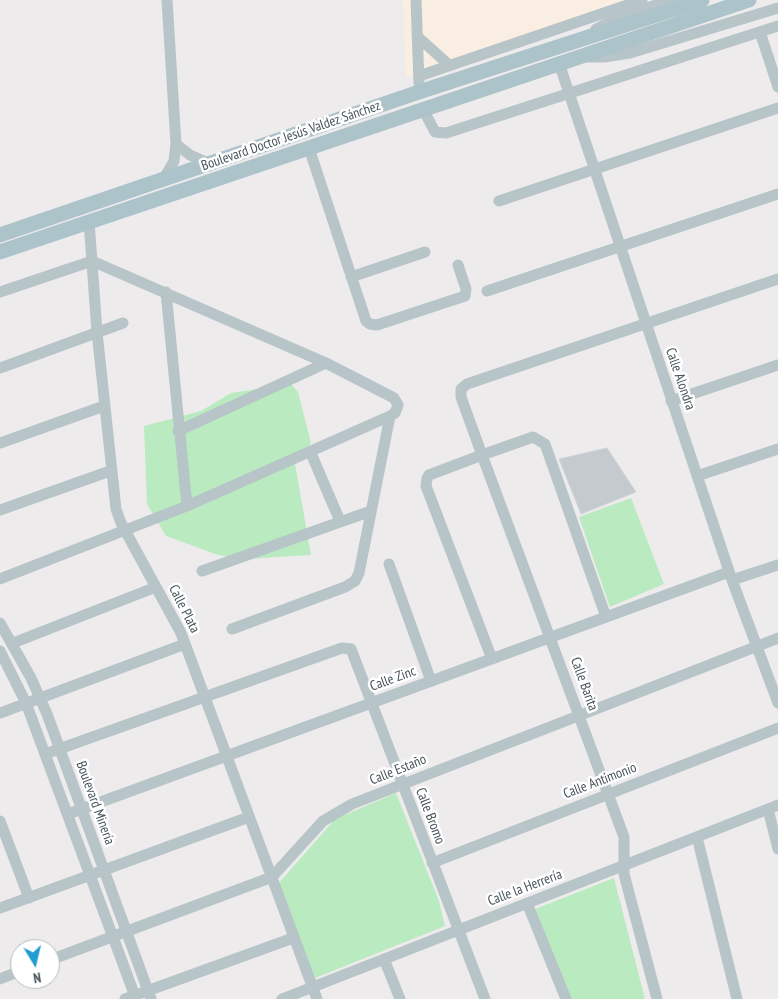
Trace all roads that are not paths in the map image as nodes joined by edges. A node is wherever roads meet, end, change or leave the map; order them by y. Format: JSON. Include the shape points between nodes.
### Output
{"nodes":[{"id":1,"x":167,"y":0,"type":"edge"},
{"id":2,"x":416,"y":0,"type":"edge"},
{"id":3,"x":642,"y":0,"type":"edge"},
{"id":4,"x":671,"y":0,"type":"edge"},
{"id":5,"x":702,"y":0,"type":"edge"},
{"id":6,"x":748,"y":0,"type":"edge"},
{"id":7,"x":778,"y":8,"type":"edge"},
{"id":8,"x":778,"y":26,"type":"edge"},
{"id":9,"x":760,"y":32,"type":"junction"},
{"id":10,"x":418,"y":37,"type":"junction"},
{"id":11,"x":582,"y":39,"type":"junction"},
{"id":12,"x":577,"y":57,"type":"junction"},
{"id":13,"x":559,"y":63,"type":"junction"},
{"id":14,"x":449,"y":65,"type":"junction"},
{"id":15,"x":419,"y":76,"type":"junction"},
{"id":16,"x":778,"y":87,"type":"edge"},
{"id":17,"x":420,"y":92,"type":"junction"},
{"id":18,"x":568,"y":94,"type":"junction"},
{"id":19,"x":778,"y":108,"type":"edge"},
{"id":20,"x":423,"y":109,"type":"junction"},
{"id":21,"x":176,"y":144,"type":"junction"},
{"id":22,"x":309,"y":148,"type":"junction"},
{"id":23,"x":210,"y":164,"type":"junction"},
{"id":24,"x":594,"y":170,"type":"junction"},
{"id":25,"x":163,"y":180,"type":"junction"},
{"id":26,"x":778,"y":194,"type":"edge"},
{"id":27,"x":499,"y":201,"type":"dead end"},
{"id":28,"x":89,"y":221,"type":"junction"},
{"id":29,"x":0,"y":235,"type":"edge"},
{"id":30,"x":620,"y":246,"type":"junction"},
{"id":31,"x":0,"y":252,"type":"edge"},
{"id":32,"x":425,"y":252,"type":"dead end"},
{"id":33,"x":92,"y":261,"type":"junction"},
{"id":34,"x":458,"y":264,"type":"dead end"},
{"id":35,"x":351,"y":277,"type":"junction"},
{"id":36,"x":778,"y":279,"type":"edge"},
{"id":37,"x":488,"y":291,"type":"dead end"},
{"id":38,"x":0,"y":292,"type":"edge"},
{"id":39,"x":166,"y":292,"type":"junction"},
{"id":40,"x":123,"y":323,"type":"dead end"},
{"id":41,"x":645,"y":323,"type":"junction"},
{"id":42,"x":97,"y":332,"type":"junction"},
{"id":43,"x":326,"y":363,"type":"junction"},
{"id":44,"x":778,"y":365,"type":"edge"},
{"id":45,"x":0,"y":368,"type":"edge"},
{"id":46,"x":671,"y":401,"type":"junction"},
{"id":47,"x":104,"y":406,"type":"junction"},
{"id":48,"x":390,"y":416,"type":"junction"},
{"id":49,"x":178,"y":431,"type":"junction"},
{"id":50,"x":0,"y":443,"type":"edge"},
{"id":51,"x":778,"y":449,"type":"edge"},
{"id":52,"x":310,"y":451,"type":"junction"},
{"id":53,"x":482,"y":455,"type":"junction"},
{"id":54,"x":110,"y":470,"type":"junction"},
{"id":55,"x":697,"y":476,"type":"junction"},
{"id":56,"x":187,"y":506,"type":"junction"},
{"id":57,"x":0,"y":510,"type":"edge"},
{"id":58,"x":371,"y":510,"type":"junction"},
{"id":59,"x":340,"y":521,"type":"junction"},
{"id":60,"x":130,"y":530,"type":"junction"},
{"id":61,"x":389,"y":564,"type":"dead end"},
{"id":62,"x":778,"y":565,"type":"edge"},
{"id":63,"x":202,"y":572,"type":"dead end"},
{"id":64,"x":731,"y":576,"type":"junction"},
{"id":65,"x":0,"y":579,"type":"edge"},
{"id":66,"x":156,"y":587,"type":"junction"},
{"id":67,"x":606,"y":617,"type":"junction"},
{"id":68,"x":0,"y":623,"type":"edge"},
{"id":69,"x":232,"y":629,"type":"dead end"},
{"id":70,"x":550,"y":638,"type":"junction"},
{"id":71,"x":778,"y":638,"type":"edge"},
{"id":72,"x":13,"y":643,"type":"junction"},
{"id":73,"x":186,"y":644,"type":"junction"},
{"id":74,"x":756,"y":646,"type":"junction"},
{"id":75,"x":0,"y":651,"type":"edge"},
{"id":76,"x":492,"y":659,"type":"junction"},
{"id":77,"x":431,"y":681,"type":"junction"},
{"id":78,"x":205,"y":697,"type":"junction"},
{"id":79,"x":40,"y":698,"type":"junction"},
{"id":80,"x":26,"y":703,"type":"junction"},
{"id":81,"x":372,"y":703,"type":"junction"},
{"id":82,"x":778,"y":703,"type":"edge"},
{"id":83,"x":0,"y":713,"type":"edge"},
{"id":84,"x":579,"y":715,"type":"junction"},
{"id":85,"x":778,"y":728,"type":"edge"},
{"id":86,"x":59,"y":749,"type":"junction"},
{"id":87,"x":45,"y":754,"type":"junction"},
{"id":88,"x":227,"y":756,"type":"junction"},
{"id":89,"x":402,"y":784,"type":"junction"},
{"id":90,"x":608,"y":794,"type":"junction"},
{"id":91,"x":773,"y":807,"type":"edge"},
{"id":92,"x":81,"y":809,"type":"junction"},
{"id":93,"x":68,"y":814,"type":"junction"},
{"id":94,"x":250,"y":818,"type":"junction"},
{"id":95,"x":0,"y":821,"type":"edge"},
{"id":96,"x":697,"y":837,"type":"junction"},
{"id":97,"x":778,"y":849,"type":"edge"},
{"id":98,"x":432,"y":863,"type":"junction"},
{"id":99,"x":624,"y":866,"type":"junction"},
{"id":100,"x":104,"y":870,"type":"junction"},
{"id":101,"x":90,"y":876,"type":"junction"},
{"id":102,"x":272,"y":878,"type":"junction"},
{"id":103,"x":29,"y":898,"type":"junction"},
{"id":104,"x":526,"y":903,"type":"junction"},
{"id":105,"x":0,"y":908,"type":"edge"},
{"id":106,"x":458,"y":930,"type":"junction"},
{"id":107,"x":126,"y":932,"type":"junction"},
{"id":108,"x":113,"y":937,"type":"junction"},
{"id":109,"x":293,"y":938,"type":"junction"},
{"id":110,"x":60,"y":956,"type":"edge"},
{"id":111,"x":384,"y":959,"type":"junction"},
{"id":112,"x":312,"y":987,"type":"junction"},
{"id":113,"x":150,"y":995,"type":"edge"},
{"id":114,"x":132,"y":998,"type":"edge"},
{"id":115,"x":282,"y":999,"type":"edge"},
{"id":116,"x":317,"y":999,"type":"edge"},
{"id":117,"x":400,"y":999,"type":"edge"},
{"id":118,"x":484,"y":999,"type":"edge"},
{"id":119,"x":566,"y":999,"type":"edge"},
{"id":120,"x":657,"y":999,"type":"edge"},
{"id":121,"x":737,"y":999,"type":"edge"}],
"edges":[{"from":1,"to":21,"type":"street"},
{"from":2,"to":10,"type":"street"},
{"from":3,"to":14,"type":"street"},
{"from":4,"to":11,"type":"street","name":"Boulevard Doctor Jesús Valdez Sánchez","via":[[617,18]]},
{"from":5,"to":11,"type":"main road","name":"Boulevard Doctor Jesús Valdez Sánchez"},
{"from":6,"to":12,"type":"main road","name":"Boulevard Doctor Jesús Valdez Sánchez"},
{"from":7,"to":12,"type":"street","name":"Boulevard Doctor Jesús Valdez Sánchez","via":[[630,53]]},
{"from":8,"to":9,"type":"street"},
{"from":9,"to":16,"type":"street"},
{"from":9,"to":18,"type":"street"},
{"from":10,"to":14,"type":"street"},
{"from":10,"to":15,"type":"street"},
{"from":11,"to":17,"type":"main road","name":"Boulevard Doctor Jesús Valdez Sánchez"},
{"from":12,"to":13,"type":"main road","name":"Boulevard Doctor Jesús Valdez Sánchez"},
{"from":13,"to":18,"type":"street","name":"Calle Alondra"},
{"from":13,"to":20,"type":"main road","name":"Boulevard Doctor Jesús Valdez Sánchez"},
{"from":14,"to":15,"type":"street"},
{"from":15,"to":17,"type":"street"},
{"from":17,"to":23,"type":"main road","name":"Boulevard Doctor Jesús Valdez Sánchez"},
{"from":18,"to":20,"type":"street","via":[[440,134],[432,129]]},
{"from":18,"to":24,"type":"street","name":"Calle Alondra"},
{"from":19,"to":24,"type":"street"},
{"from":20,"to":22,"type":"main road","name":"Boulevard Doctor Jesús Valdez Sánchez"},
{"from":21,"to":23,"type":"street"},
{"from":21,"to":25,"type":"street","via":[[174,161]]},
{"from":22,"to":28,"type":"main road","name":"Boulevard Doctor Jesús Valdez Sánchez"},
{"from":22,"to":35,"type":"street"},
{"from":23,"to":25,"type":"main road","name":"Boulevard Doctor Jesús Valdez Sánchez"},
{"from":24,"to":27,"type":"street"},
{"from":24,"to":30,"type":"street","name":"Calle Alondra"},
{"from":25,"to":29,"type":"main road","name":"Boulevard Doctor Jesús Valdez Sánchez"},
{"from":26,"to":30,"type":"street"},
{"from":28,"to":31,"type":"main road","name":"Boulevard Doctor Jesús Valdez Sánchez"},
{"from":28,"to":33,"type":"street","name":"Calle Plata"},
{"from":30,"to":37,"type":"street"},
{"from":30,"to":41,"type":"street","name":"Calle Alondra"},
{"from":32,"to":35,"type":"street"},
{"from":33,"to":38,"type":"street"},
{"from":33,"to":39,"type":"street"},
{"from":33,"to":42,"type":"street","name":"Calle Plata"},
{"from":34,"to":35,"type":"street","via":[[465,296],[377,326],[366,321]]},
{"from":36,"to":41,"type":"street"},
{"from":39,"to":43,"type":"street"},
{"from":39,"to":49,"type":"street"},
{"from":40,"to":42,"type":"street"},
{"from":41,"to":46,"type":"street","name":"Calle Alondra"},
{"from":41,"to":53,"type":"street","name":"Calle Barita","via":[[463,386],[461,397]]},
{"from":42,"to":45,"type":"street"},
{"from":42,"to":47,"type":"street","name":"Calle Plata"},
{"from":43,"to":48,"type":"street","via":[[396,400],[398,409]]},
{"from":43,"to":49,"type":"street"},
{"from":44,"to":46,"type":"street"},
{"from":46,"to":55,"type":"street","name":"Calle Alondra"},
{"from":47,"to":50,"type":"street"},
{"from":47,"to":54,"type":"street","name":"Calle Plata"},
{"from":48,"to":52,"type":"street"},
{"from":48,"to":58,"type":"street"},
{"from":49,"to":56,"type":"street"},
{"from":51,"to":55,"type":"street"},
{"from":52,"to":56,"type":"street"},
{"from":52,"to":59,"type":"street"},
{"from":53,"to":67,"type":"street","via":[[533,437],[548,448]]},
{"from":53,"to":70,"type":"street","name":"Calle Barita"},
{"from":53,"to":76,"type":"street","via":[[430,475],[426,478],[426,486]]},
{"from":54,"to":57,"type":"street"},
{"from":54,"to":60,"type":"street","name":"Calle Plata","via":[[116,509]]},
{"from":55,"to":64,"type":"street","name":"Calle Alondra"},
{"from":56,"to":60,"type":"street"},
{"from":58,"to":59,"type":"street"},
{"from":58,"to":69,"type":"street","via":[[358,573],[351,584]]},
{"from":59,"to":63,"type":"street"},
{"from":60,"to":65,"type":"street"},
{"from":60,"to":66,"type":"street","name":"Calle Plata"},
{"from":61,"to":77,"type":"street"},
{"from":62,"to":64,"type":"street","name":"Calle Zinc"},
{"from":64,"to":67,"type":"street","name":"Calle Zinc"},
{"from":64,"to":74,"type":"street","name":"Calle Alondra"},
{"from":66,"to":72,"type":"street"},
{"from":66,"to":73,"type":"street","name":"Calle Plata"},
{"from":67,"to":70,"type":"street","name":"Calle Zinc"},
{"from":68,"to":72,"type":"street","name":"Boulevard Minería"},
{"from":70,"to":76,"type":"street","name":"Calle Zinc"},
{"from":70,"to":84,"type":"street","name":"Calle Barita"},
{"from":71,"to":74,"type":"street","name":"Calle Estaño"},
{"from":72,"to":79,"type":"street","name":"Boulevard Minería"},
{"from":73,"to":78,"type":"street","name":"Calle Plata"},
{"from":73,"to":79,"type":"street"},
{"from":74,"to":82,"type":"street","name":"Calle Alondra"},
{"from":74,"to":84,"type":"street","name":"Calle Estaño"},
{"from":75,"to":80,"type":"street"},
{"from":76,"to":77,"type":"street","name":"Calle Zinc"},
{"from":77,"to":81,"type":"street","name":"Calle Zinc"},
{"from":78,"to":81,"type":"street","name":"Calle Bromo","via":[[345,647],[353,651]]},
{"from":78,"to":86,"type":"street"},
{"from":78,"to":88,"type":"street","name":"Calle Plata"},
{"from":79,"to":80,"type":"street"},
{"from":79,"to":86,"type":"street","name":"Boulevard Minería"},
{"from":80,"to":83,"type":"street"},
{"from":80,"to":87,"type":"street"},
{"from":81,"to":88,"type":"street","name":"Calle Zinc"},
{"from":81,"to":89,"type":"street","name":"Calle Bromo"},
{"from":84,"to":89,"type":"street","name":"Calle Estaño"},
{"from":84,"to":90,"type":"street","name":"Calle Barita"},
{"from":85,"to":90,"type":"street","name":"Calle Antimonio"},
{"from":86,"to":87,"type":"street"},
{"from":86,"to":92,"type":"street","name":"Boulevard Minería"},
{"from":87,"to":93,"type":"street"},
{"from":88,"to":92,"type":"street","name":"Calle Zinc"},
{"from":88,"to":94,"type":"street","name":"Calle Plata"},
{"from":89,"to":98,"type":"street","name":"Calle Bromo"},
{"from":89,"to":102,"type":"street","name":"Calle Estaño","via":[[331,815]]},
{"from":90,"to":98,"type":"street","name":"Calle Antimonio"},
{"from":90,"to":99,"type":"street","name":"Calle Barita","via":[[624,837]]},
{"from":91,"to":96,"type":"street","name":"Calle la Herrería"},
{"from":91,"to":97,"type":"street"},
{"from":92,"to":93,"type":"street","name":"Calle Zinc"},
{"from":92,"to":100,"type":"street","name":"Boulevard Minería"},
{"from":93,"to":101,"type":"street"},
{"from":94,"to":100,"type":"street"},
{"from":94,"to":102,"type":"street","name":"Calle Plata"},
{"from":95,"to":103,"type":"street"},
{"from":96,"to":99,"type":"street","name":"Calle la Herrería"},
{"from":96,"to":121,"type":"street"},
{"from":98,"to":106,"type":"street","name":"Calle Bromo"},
{"from":99,"to":104,"type":"street","name":"Calle la Herrería"},
{"from":99,"to":120,"type":"street","name":"Calle Barita"},
{"from":100,"to":101,"type":"street"},
{"from":100,"to":107,"type":"street","name":"Boulevard Minería"},
{"from":101,"to":103,"type":"street"},
{"from":101,"to":108,"type":"street"},
{"from":102,"to":107,"type":"street","name":"Calle Estaño"},
{"from":102,"to":109,"type":"street","name":"Calle Plata"},
{"from":103,"to":105,"type":"street"},
{"from":104,"to":106,"type":"street","name":"Calle la Herrería"},
{"from":104,"to":119,"type":"street"},
{"from":106,"to":111,"type":"street","name":"Calle la Herrería"},
{"from":106,"to":118,"type":"street","name":"Calle Bromo"},
{"from":107,"to":108,"type":"street","name":"Calle Estaño"},
{"from":107,"to":113,"type":"street","name":"Boulevard Minería"},
{"from":108,"to":110,"type":"street","name":"Calle Estaño"},
{"from":108,"to":114,"type":"street"},
{"from":109,"to":112,"type":"street","name":"Calle Plata"},
{"from":109,"to":113,"type":"street"},
{"from":111,"to":112,"type":"street","name":"Calle la Herrería"},
{"from":111,"to":117,"type":"street"},
{"from":112,"to":115,"type":"street","name":"Calle la Herrería"},
{"from":112,"to":116,"type":"street","name":"Calle Plata"},
{"from":113,"to":114,"type":"street"}]}
